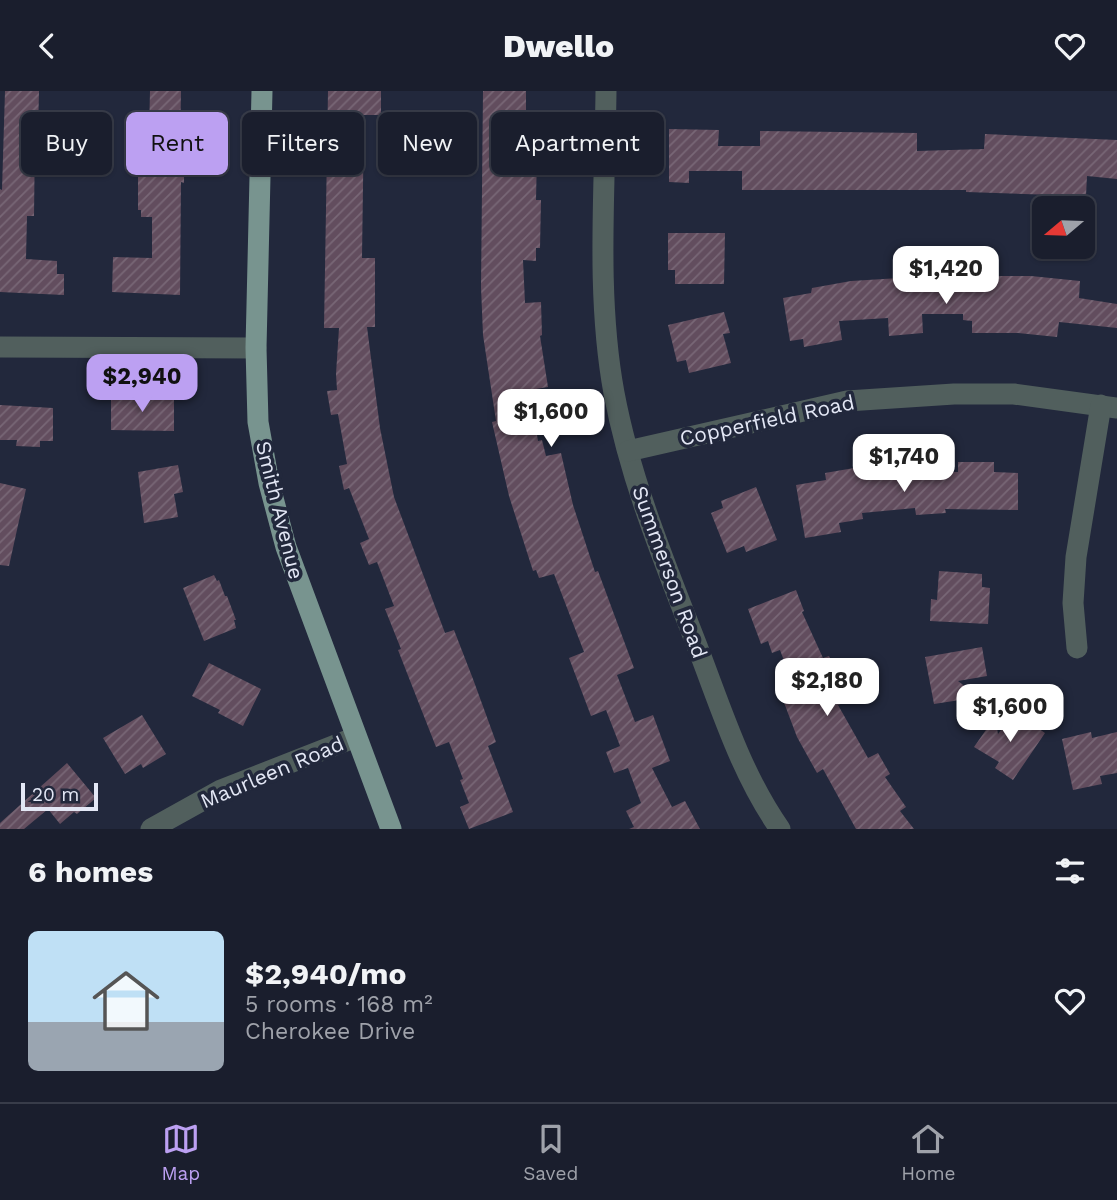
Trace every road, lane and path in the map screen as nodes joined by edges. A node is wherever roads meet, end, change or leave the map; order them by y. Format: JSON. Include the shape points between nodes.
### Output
{"nodes":[{"id":1,"x":262,"y":91,"type":"edge"},
{"id":2,"x":606,"y":91,"type":"edge"},
{"id":3,"x":0,"y":347,"type":"edge"},
{"id":4,"x":256,"y":348,"type":"junction"},
{"id":5,"x":1109,"y":406,"type":"edge"},
{"id":6,"x":628,"y":450,"type":"junction"},
{"id":7,"x":1077,"y":648,"type":"dead end"},
{"id":8,"x":356,"y":737,"type":"junction"},
{"id":9,"x":151,"y":829,"type":"edge"},
{"id":10,"x":391,"y":829,"type":"edge"},
{"id":11,"x":780,"y":829,"type":"edge"}],
"edges":[{"from":1,"to":4,"type":"main road","name":"Smith Avenue"},
{"from":2,"to":6,"type":"street","name":"Summerson Road","via":[[606,326],[614,393]]},
{"from":3,"to":4,"type":"street"},
{"from":4,"to":8,"type":"main road","name":"Smith Avenue","via":[[258,422],[269,483],[290,560]]},
{"from":5,"to":6,"type":"street","name":"Copperfield Road","via":[[1014,394],[847,401]]},
{"from":5,"to":7,"type":"street","via":[[1076,557],[1073,603]]},
{"from":6,"to":11,"type":"street","name":"Summerson Road","via":[[645,511],[732,738],[750,781]]},
{"from":8,"to":9,"type":"street","name":"Maurleen Road","via":[[221,790]]},
{"from":8,"to":10,"type":"main road","name":"Smith Avenue"}]}
